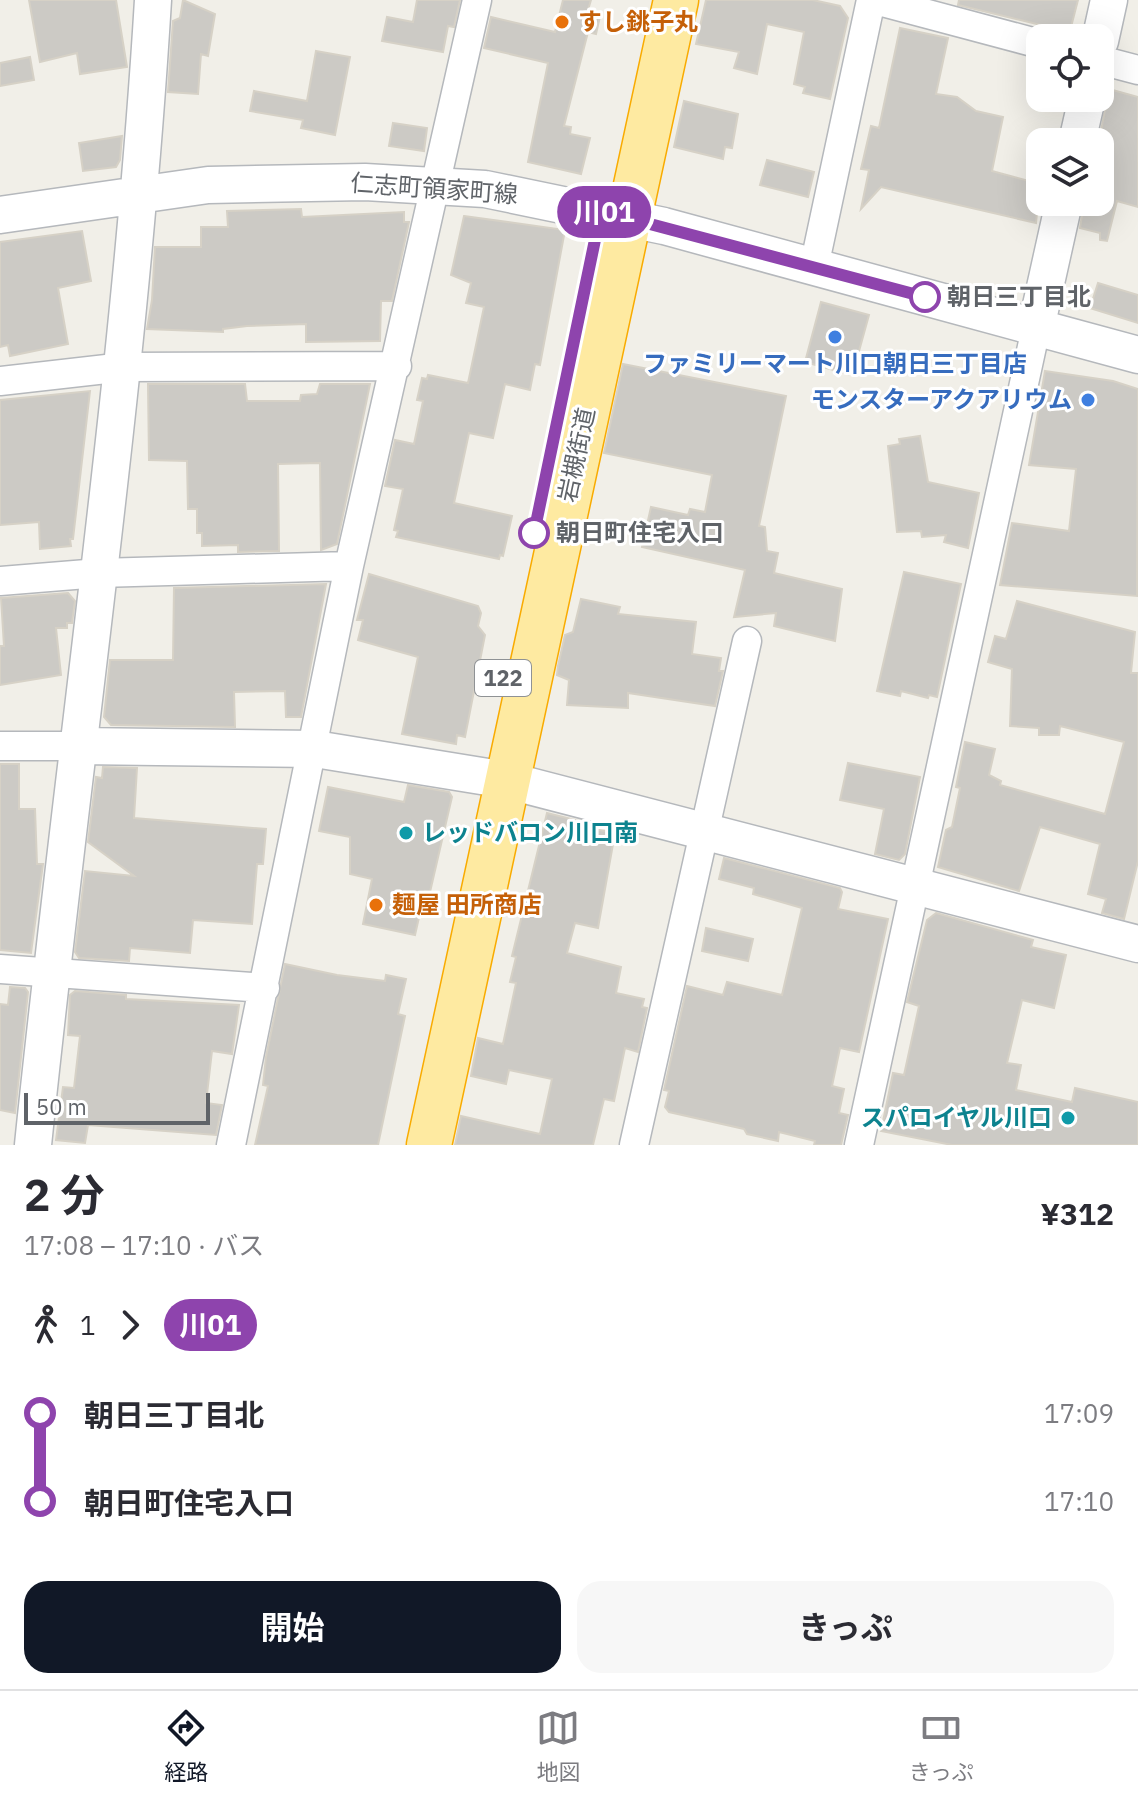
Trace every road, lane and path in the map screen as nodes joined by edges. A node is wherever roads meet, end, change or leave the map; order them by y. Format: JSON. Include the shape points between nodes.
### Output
{"nodes":[{"id":1,"x":153,"y":0,"type":"edge"},
{"id":2,"x":477,"y":0,"type":"edge"},
{"id":3,"x":648,"y":0,"type":"edge"},
{"id":4,"x":676,"y":0,"type":"edge"},
{"id":5,"x":873,"y":0,"type":"edge"},
{"id":6,"x":1109,"y":0,"type":"edge"},
{"id":7,"x":1104,"y":24,"type":"edge"},
{"id":8,"x":1026,"y":40,"type":"edge"},
{"id":9,"x":1114,"y":64,"type":"edge"},
{"id":10,"x":1138,"y":70,"type":"edge"},
{"id":11,"x":438,"y":185,"type":"junction"},
{"id":12,"x":141,"y":192,"type":"junction"},
{"id":13,"x":615,"y":214,"type":"junction"},
{"id":14,"x":0,"y":215,"type":"edge"},
{"id":15,"x":1061,"y":216,"type":"edge"},
{"id":16,"x":814,"y":267,"type":"junction"},
{"id":17,"x":1036,"y":328,"type":"junction"},
{"id":18,"x":1138,"y":355,"type":"edge"},
{"id":19,"x":397,"y":366,"type":"junction"},
{"id":20,"x":124,"y":367,"type":"junction"},
{"id":21,"x":0,"y":381,"type":"edge"},
{"id":22,"x":349,"y":566,"type":"junction"},
{"id":23,"x":99,"y":573,"type":"junction"},
{"id":24,"x":0,"y":581,"type":"edge"},
{"id":25,"x":747,"y":641,"type":"dead end"},
{"id":26,"x":0,"y":746,"type":"edge"},
{"id":27,"x":79,"y":746,"type":"junction"},
{"id":28,"x":315,"y":749,"type":"junction"},
{"id":29,"x":493,"y":778,"type":"junction"},
{"id":30,"x":704,"y":831,"type":"junction"},
{"id":31,"x":917,"y":885,"type":"junction"},
{"id":32,"x":1138,"y":944,"type":"edge"},
{"id":33,"x":0,"y":969,"type":"edge"},
{"id":34,"x":51,"y":973,"type":"junction"},
{"id":35,"x":265,"y":988,"type":"junction"},
{"id":36,"x":33,"y":1145,"type":"edge"},
{"id":37,"x":231,"y":1145,"type":"edge"},
{"id":38,"x":402,"y":1145,"type":"edge"},
{"id":39,"x":429,"y":1145,"type":"edge"},
{"id":40,"x":634,"y":1145,"type":"edge"},
{"id":41,"x":859,"y":1145,"type":"edge"}],
"edges":[{"from":1,"to":12,"type":"street"},
{"from":2,"to":11,"type":"street"},
{"from":3,"to":13,"type":"highway","name":"岩槻街道","number":"122"},
{"from":4,"to":13,"type":"highway","name":"岩槻街道","number":"122"},
{"from":5,"to":8,"type":"street"},
{"from":5,"to":16,"type":"street"},
{"from":6,"to":7,"type":"street"},
{"from":9,"to":10,"type":"street"},
{"from":11,"to":12,"type":"street","name":"仁志町領家町線","via":[[290,181]]},
{"from":11,"to":13,"type":"street","name":"仁志町領家町線","via":[[534,196]]},
{"from":11,"to":19,"type":"street"},
{"from":12,"to":14,"type":"street","name":"仁志町領家町線"},
{"from":12,"to":20,"type":"street"},
{"from":13,"to":16,"type":"street","name":"仁志町領家町線"},
{"from":13,"to":29,"type":"highway","name":"岩槻街道","number":"122"},
{"from":15,"to":17,"type":"street"},
{"from":16,"to":17,"type":"street","name":"仁志町領家町線"},
{"from":17,"to":18,"type":"street","name":"仁志町領家町線"},
{"from":17,"to":31,"type":"street"},
{"from":19,"to":20,"type":"street"},
{"from":19,"to":22,"type":"street"},
{"from":20,"to":21,"type":"street"},
{"from":20,"to":23,"type":"street"},
{"from":22,"to":23,"type":"street"},
{"from":22,"to":28,"type":"street"},
{"from":23,"to":24,"type":"street"},
{"from":23,"to":27,"type":"street"},
{"from":25,"to":30,"type":"street"},
{"from":26,"to":27,"type":"street"},
{"from":27,"to":28,"type":"street"},
{"from":27,"to":34,"type":"street"},
{"from":28,"to":29,"type":"street"},
{"from":28,"to":35,"type":"street"},
{"from":29,"to":30,"type":"street"},
{"from":29,"to":38,"type":"highway","name":"岩槻街道","number":"122"},
{"from":29,"to":39,"type":"highway","name":"岩槻街道","number":"122"},
{"from":30,"to":31,"type":"street"},
{"from":30,"to":40,"type":"street"},
{"from":31,"to":32,"type":"street"},
{"from":31,"to":41,"type":"street"},
{"from":33,"to":34,"type":"street"},
{"from":34,"to":35,"type":"street"},
{"from":34,"to":36,"type":"street"},
{"from":35,"to":37,"type":"street"}]}
